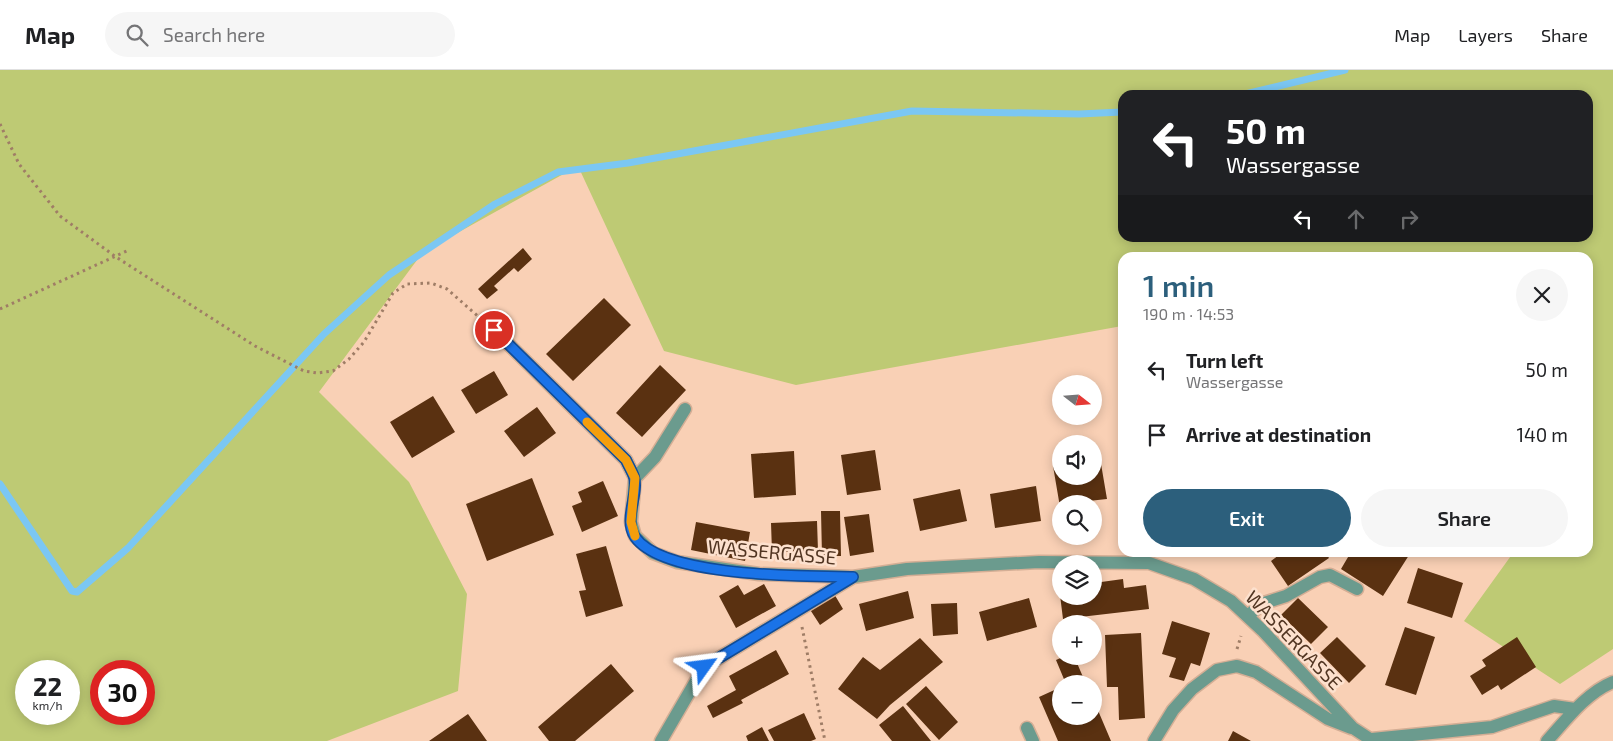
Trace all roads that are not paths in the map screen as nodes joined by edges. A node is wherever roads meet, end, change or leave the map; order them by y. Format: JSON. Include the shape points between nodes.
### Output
{"nodes":[{"id":1,"x":494,"y":330,"type":"road end"},
{"id":2,"x":685,"y":408,"type":"dead end"},
{"id":3,"x":635,"y":478,"type":"junction"},
{"id":4,"x":853,"y":577,"type":"junction"},
{"id":5,"x":1357,"y":589,"type":"dead end"},
{"id":6,"x":1247,"y":616,"type":"junction"},
{"id":7,"x":1610,"y":685,"type":"edge"},
{"id":8,"x":1575,"y":709,"type":"junction"},
{"id":9,"x":1027,"y":728,"type":"dead end"},
{"id":10,"x":1353,"y":728,"type":"junction"},
{"id":11,"x":1373,"y":740,"type":"edge"},
{"id":12,"x":661,"y":741,"type":"edge"},
{"id":13,"x":1033,"y":741,"type":"edge"},
{"id":14,"x":1154,"y":741,"type":"edge"},
{"id":15,"x":1547,"y":741,"type":"edge"}],
"edges":[{"from":1,"to":3,"type":"street","via":[[626,460]]},
{"from":2,"to":3,"type":"street","via":[[655,457]]},
{"from":3,"to":4,"type":"street","name":"WASSERGASSE","via":[[631,522],[635,536],[653,553],[677,562],[759,574]]},
{"from":4,"to":6,"type":"street","name":"WASSERGASSE","via":[[907,569],[1039,562],[1149,563],[1194,579]]},
{"from":4,"to":12,"type":"street","name":"WASSERGASSE","via":[[704,667]]},
{"from":5,"to":6,"type":"street","via":[[1330,575],[1320,577],[1264,604]]},
{"from":6,"to":10,"type":"street","name":"WASSERGASSE"},
{"from":7,"to":8,"type":"street"},
{"from":8,"to":11,"type":"street","via":[[1554,706],[1492,726]]},
{"from":8,"to":15,"type":"street"},
{"from":9,"to":13,"type":"street"},
{"from":10,"to":11,"type":"street","name":"WASSERGASSE"},
{"from":10,"to":14,"type":"street","via":[[1328,719],[1256,672],[1237,666],[1217,670],[1192,689],[1173,710]]}]}
